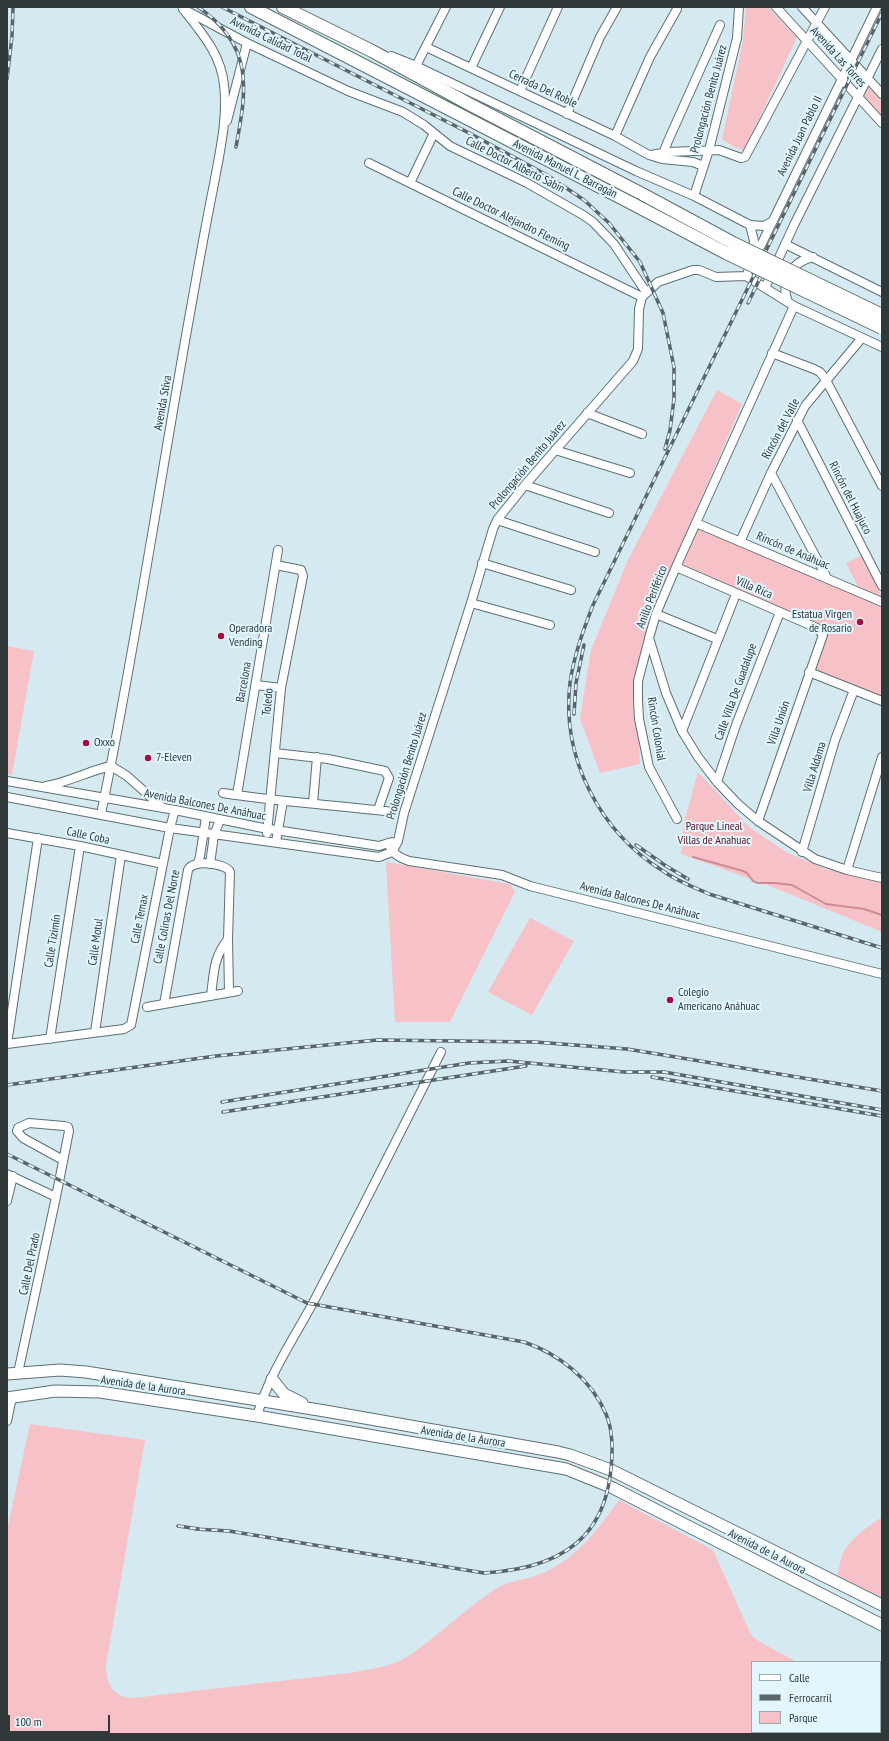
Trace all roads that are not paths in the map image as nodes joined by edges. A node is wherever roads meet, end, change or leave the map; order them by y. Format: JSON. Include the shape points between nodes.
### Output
{"nodes":[{"id":1,"x":250,"y":7,"type":"edge"},
{"id":2,"x":283,"y":7,"type":"edge"},
{"id":3,"x":446,"y":7,"type":"edge"},
{"id":4,"x":500,"y":7,"type":"edge"},
{"id":5,"x":558,"y":7,"type":"edge"},
{"id":6,"x":617,"y":7,"type":"edge"},
{"id":7,"x":739,"y":7,"type":"edge"},
{"id":8,"x":776,"y":7,"type":"edge"},
{"id":9,"x":802,"y":7,"type":"edge"},
{"id":10,"x":825,"y":7,"type":"edge"},
{"id":11,"x":877,"y":7,"type":"edge"},
{"id":12,"x":181,"y":8,"type":"edge"},
{"id":13,"x":677,"y":9,"type":"dead end"},
{"id":14,"x":816,"y":23,"type":"junction"},
{"id":15,"x":720,"y":25,"type":"dead end"},
{"id":16,"x":806,"y":40,"type":"junction"},
{"id":17,"x":247,"y":43,"type":"junction"},
{"id":18,"x":426,"y":47,"type":"junction"},
{"id":19,"x":882,"y":49,"type":"edge"},
{"id":20,"x":372,"y":51,"type":"junction"},
{"id":21,"x":851,"y":59,"type":"junction"},
{"id":22,"x":416,"y":66,"type":"junction"},
{"id":23,"x":471,"y":68,"type":"junction"},
{"id":24,"x":868,"y":78,"type":"junction"},
{"id":25,"x":841,"y":79,"type":"junction"},
{"id":26,"x":348,"y":91,"type":"joint"},
{"id":27,"x":520,"y":91,"type":"junction"},
{"id":28,"x":882,"y":94,"type":"edge"},
{"id":29,"x":859,"y":97,"type":"junction"},
{"id":30,"x":567,"y":114,"type":"junction"},
{"id":31,"x":882,"y":123,"type":"edge"},
{"id":32,"x":434,"y":133,"type":"junction"},
{"id":33,"x":615,"y":136,"type":"junction"},
{"id":34,"x":223,"y":137,"type":"junction"},
{"id":35,"x":709,"y":150,"type":"junction"},
{"id":36,"x":662,"y":156,"type":"junction"},
{"id":37,"x":369,"y":163,"type":"dead end"},
{"id":38,"x":703,"y":166,"type":"junction"},
{"id":39,"x":410,"y":182,"type":"junction"},
{"id":40,"x":694,"y":196,"type":"junction"},
{"id":41,"x":773,"y":220,"type":"junction"},
{"id":42,"x":750,"y":224,"type":"junction"},
{"id":43,"x":785,"y":244,"type":"junction"},
{"id":44,"x":813,"y":257,"type":"junction"},
{"id":45,"x":742,"y":276,"type":"junction"},
{"id":46,"x":765,"y":288,"type":"junction"},
{"id":47,"x":882,"y":292,"type":"edge"},
{"id":48,"x":644,"y":294,"type":"junction"},
{"id":49,"x":791,"y":304,"type":"junction"},
{"id":50,"x":882,"y":314,"type":"edge"},
{"id":51,"x":882,"y":328,"type":"edge"},
{"id":52,"x":861,"y":339,"type":"junction"},
{"id":53,"x":882,"y":347,"type":"edge"},
{"id":54,"x":772,"y":353,"type":"junction"},
{"id":55,"x":826,"y":380,"type":"junction"},
{"id":56,"x":587,"y":413,"type":"junction"},
{"id":57,"x":797,"y":420,"type":"junction"},
{"id":58,"x":642,"y":434,"type":"dead end"},
{"id":59,"x":555,"y":450,"type":"junction"},
{"id":60,"x":630,"y":473,"type":"dead end"},
{"id":61,"x":771,"y":473,"type":"junction"},
{"id":62,"x":524,"y":485,"type":"junction"},
{"id":63,"x":882,"y":486,"type":"edge"},
{"id":64,"x":609,"y":512,"type":"dead end"},
{"id":65,"x":498,"y":520,"type":"junction"},
{"id":66,"x":696,"y":523,"type":"junction"},
{"id":67,"x":740,"y":542,"type":"junction"},
{"id":68,"x":278,"y":550,"type":"dead end"},
{"id":69,"x":595,"y":552,"type":"dead end"},
{"id":70,"x":482,"y":563,"type":"junction"},
{"id":71,"x":276,"y":565,"type":"junction"},
{"id":72,"x":676,"y":567,"type":"junction"},
{"id":73,"x":827,"y":578,"type":"junction"},
{"id":74,"x":882,"y":586,"type":"edge"},
{"id":75,"x":571,"y":590,"type":"dead end"},
{"id":76,"x":736,"y":594,"type":"junction"},
{"id":77,"x":882,"y":602,"type":"edge"},
{"id":78,"x":471,"y":603,"type":"junction"},
{"id":79,"x":780,"y":612,"type":"junction"},
{"id":80,"x":656,"y":614,"type":"junction"},
{"id":81,"x":550,"y":626,"type":"dead end"},
{"id":82,"x":822,"y":632,"type":"joint"},
{"id":83,"x":649,"y":638,"type":"junction"},
{"id":84,"x":718,"y":639,"type":"junction"},
{"id":85,"x":809,"y":672,"type":"junction"},
{"id":86,"x":256,"y":685,"type":"junction"},
{"id":87,"x":281,"y":688,"type":"junction"},
{"id":88,"x":854,"y":690,"type":"junction"},
{"id":89,"x":882,"y":701,"type":"edge"},
{"id":90,"x":682,"y":731,"type":"junction"},
{"id":91,"x":275,"y":753,"type":"junction"},
{"id":92,"x":882,"y":757,"type":"edge"},
{"id":93,"x":317,"y":758,"type":"junction"},
{"id":94,"x":111,"y":766,"type":"junction"},
{"id":95,"x":7,"y":781,"type":"edge"},
{"id":96,"x":717,"y":782,"type":"junction"},
{"id":97,"x":26,"y":784,"type":"junction"},
{"id":98,"x":7,"y":786,"type":"edge"},
{"id":99,"x":40,"y":787,"type":"junction"},
{"id":100,"x":223,"y":793,"type":"dead end"},
{"id":101,"x":237,"y":795,"type":"junction"},
{"id":102,"x":7,"y":796,"type":"edge"},
{"id":103,"x":104,"y":799,"type":"junction"},
{"id":104,"x":271,"y":800,"type":"junction"},
{"id":105,"x":283,"y":801,"type":"junction"},
{"id":106,"x":313,"y":803,"type":"junction"},
{"id":107,"x":164,"y":809,"type":"junction"},
{"id":108,"x":175,"y":810,"type":"junction"},
{"id":109,"x":378,"y":810,"type":"junction"},
{"id":110,"x":393,"y":812,"type":"dead end"},
{"id":111,"x":101,"y":814,"type":"junction"},
{"id":112,"x":206,"y":818,"type":"junction"},
{"id":113,"x":677,"y":819,"type":"dead end"},
{"id":114,"x":220,"y":820,"type":"junction"},
{"id":115,"x":758,"y":822,"type":"junction"},
{"id":116,"x":170,"y":828,"type":"junction"},
{"id":117,"x":266,"y":828,"type":"junction"},
{"id":118,"x":280,"y":830,"type":"junction"},
{"id":119,"x":7,"y":833,"type":"edge"},
{"id":120,"x":204,"y":833,"type":"junction"},
{"id":121,"x":214,"y":835,"type":"junction"},
{"id":122,"x":38,"y":838,"type":"junction"},
{"id":123,"x":264,"y":840,"type":"junction"},
{"id":124,"x":398,"y":841,"type":"junction"},
{"id":125,"x":279,"y":842,"type":"junction"},
{"id":126,"x":388,"y":843,"type":"junction"},
{"id":127,"x":80,"y":846,"type":"junction"},
{"id":128,"x":392,"y":852,"type":"junction"},
{"id":129,"x":802,"y":852,"type":"junction"},
{"id":130,"x":122,"y":855,"type":"junction"},
{"id":131,"x":198,"y":863,"type":"junction"},
{"id":132,"x":163,"y":864,"type":"junction"},
{"id":133,"x":210,"y":864,"type":"junction"},
{"id":134,"x":847,"y":870,"type":"junction"},
{"id":135,"x":882,"y":878,"type":"edge"},
{"id":136,"x":228,"y":939,"type":"junction"},
{"id":137,"x":882,"y":974,"type":"edge"},
{"id":138,"x":238,"y":991,"type":"dead end"},
{"id":139,"x":229,"y":992,"type":"junction"},
{"id":140,"x":211,"y":996,"type":"junction"},
{"id":141,"x":164,"y":1004,"type":"junction"},
{"id":142,"x":147,"y":1007,"type":"dead end"},
{"id":143,"x":95,"y":1032,"type":"junction"},
{"id":144,"x":50,"y":1039,"type":"junction"},
{"id":145,"x":7,"y":1044,"type":"edge"},
{"id":146,"x":441,"y":1052,"type":"dead end"},
{"id":147,"x":63,"y":1160,"type":"junction"},
{"id":148,"x":10,"y":1175,"type":"edge"},
{"id":149,"x":56,"y":1197,"type":"junction"},
{"id":150,"x":7,"y":1201,"type":"edge"},
{"id":151,"x":12,"y":1373,"type":"edge"},
{"id":152,"x":272,"y":1379,"type":"junction"},
{"id":153,"x":10,"y":1398,"type":"edge"},
{"id":154,"x":262,"y":1401,"type":"junction"},
{"id":155,"x":325,"y":1411,"type":"junction"},
{"id":156,"x":257,"y":1416,"type":"junction"},
{"id":157,"x":7,"y":1421,"type":"edge"},
{"id":158,"x":882,"y":1606,"type":"edge"},
{"id":159,"x":882,"y":1625,"type":"edge"},
{"id":160,"x":882,"y":1733,"type":"edge"},
{"id":161,"x":878,"y":1734,"type":"edge"}],
"edges":[{"from":1,"to":51,"type":"highway","name":"Avenida Manuel L. Barragán","bridge":true,"via":[[726,253]]},
{"from":2,"to":20,"type":"highway","name":"Avenida Manuel L. Barragán"},
{"from":3,"to":18,"type":"street"},
{"from":4,"to":23,"type":"street"},
{"from":5,"to":27,"type":"street"},
{"from":6,"to":30,"type":"street","via":[[600,37]]},
{"from":7,"to":35,"type":"street","name":"Prolongación Benito Juárez","via":[[737,38]]},
{"from":8,"to":16,"type":"street","name":"Avenida Las Torres"},
{"from":9,"to":14,"type":"street","name":"Avenida Las Torres"},
{"from":10,"to":14,"type":"street"},
{"from":11,"to":21,"type":"street","name":"Avenida Juan Pablo II"},
{"from":12,"to":17,"type":"street","name":"Avenida Calidad Total"},
{"from":12,"to":34,"type":"street","name":"Avenida Stiva","via":[[213,50],[221,67],[225,100]]},
{"from":13,"to":33,"type":"street","via":[[650,57]]},
{"from":14,"to":16,"type":"street"},
{"from":14,"to":21,"type":"street","name":"Avenida Las Torres"},
{"from":15,"to":36,"type":"street"},
{"from":16,"to":25,"type":"street","name":"Avenida Las Torres"},
{"from":16,"to":35,"type":"street","name":"Cerrada Del Roble","via":[[745,157],[721,150]]},
{"from":17,"to":26,"type":"street","name":"Avenida Calidad Total"},
{"from":17,"to":34,"type":"street"},
{"from":18,"to":22,"type":"street"},
{"from":18,"to":23,"type":"street","name":"Cerrada Del Roble"},
{"from":19,"to":24,"type":"street"},
{"from":20,"to":22,"type":"street"},
{"from":20,"to":50,"type":"highway","name":"Avenida Manuel L. Barragán","bridge":true,"via":[[733,243]]},
{"from":21,"to":24,"type":"street","name":"Avenida Las Torres"},
{"from":21,"to":25,"type":"street","name":"Avenida Juan Pablo II"},
{"from":22,"to":40,"type":"street"},
{"from":23,"to":27,"type":"street","name":"Cerrada Del Roble"},
{"from":24,"to":28,"type":"street","name":"Avenida Las Torres"},
{"from":24,"to":29,"type":"street"},
{"from":25,"to":29,"type":"street","name":"Avenida Las Torres"},
{"from":25,"to":41,"type":"street","name":"Avenida Juan Pablo II"},
{"from":26,"to":32,"type":"street","name":"Calle Doctor Alberto Sabin","via":[[403,112]]},
{"from":27,"to":30,"type":"street","name":"Cerrada Del Roble"},
{"from":29,"to":31,"type":"street","name":"Avenida Las Torres"},
{"from":29,"to":43,"type":"street"},
{"from":30,"to":33,"type":"street","name":"Cerrada Del Roble"},
{"from":32,"to":39,"type":"street"},
{"from":32,"to":48,"type":"street","name":"Calle Doctor Alberto Sabin","via":[[450,146],[527,183],[593,222],[614,244]]},
{"from":33,"to":36,"type":"street","name":"Cerrada Del Roble","via":[[648,155]]},
{"from":34,"to":94,"type":"street","name":"Avenida Stiva"},
{"from":35,"to":36,"type":"street","name":"Cerrada Del Roble"},
{"from":35,"to":38,"type":"street","name":"Prolongación Benito Juárez"},
{"from":36,"to":38,"type":"street","name":"Cerrada Del Roble"},
{"from":37,"to":39,"type":"street","name":"Calle Doctor Alejandro Fleming"},
{"from":38,"to":40,"type":"street","name":"Prolongación Benito Juárez"},
{"from":39,"to":48,"type":"street","name":"Calle Doctor Alejandro Fleming"},
{"from":40,"to":42,"type":"street"},
{"from":41,"to":42,"type":"street","via":[[764,226]]},
{"from":41,"to":45,"type":"street","name":"Avenida Juan Pablo II"},
{"from":42,"to":45,"type":"street","via":[[754,236],[752,254]]},
{"from":43,"to":44,"type":"street"},
{"from":43,"to":46,"type":"street"},
{"from":44,"to":47,"type":"street"},
{"from":44,"to":49,"type":"street","via":[[793,267],[785,284],[786,296]]},
{"from":45,"to":46,"type":"street"},
{"from":45,"to":48,"type":"street","via":[[716,277],[699,270],[688,270],[658,282]]},
{"from":46,"to":49,"type":"street"},
{"from":48,"to":56,"type":"street","name":"Prolongación Benito Juárez","via":[[639,309],[636,356]]},
{"from":49,"to":52,"type":"street"},
{"from":49,"to":54,"type":"street","name":"Anillo Periférico"},
{"from":52,"to":53,"type":"street"},
{"from":52,"to":55,"type":"street","name":"Rincón del Valle"},
{"from":54,"to":55,"type":"street","via":[[820,372]]},
{"from":54,"to":66,"type":"street","name":"Anillo Periférico"},
{"from":55,"to":57,"type":"street","name":"Rincón del Valle","via":[[804,406]]},
{"from":55,"to":63,"type":"street"},
{"from":56,"to":58,"type":"street"},
{"from":56,"to":59,"type":"street","name":"Prolongación Benito Juárez"},
{"from":57,"to":61,"type":"street","name":"Rincón del Valle"},
{"from":57,"to":74,"type":"street","name":"Rincón del Huajuco"},
{"from":59,"to":60,"type":"street"},
{"from":59,"to":62,"type":"street","name":"Prolongación Benito Juárez"},
{"from":61,"to":67,"type":"street","name":"Rincón del Valle"},
{"from":61,"to":73,"type":"street"},
{"from":62,"to":64,"type":"street"},
{"from":62,"to":65,"type":"street","name":"Prolongación Benito Juárez"},
{"from":65,"to":69,"type":"street"},
{"from":65,"to":70,"type":"street","name":"Prolongación Benito Juárez","via":[[492,529]]},
{"from":66,"to":67,"type":"street","name":"Rincón de Anáhuac"},
{"from":66,"to":72,"type":"street","name":"Anillo Periférico"},
{"from":67,"to":73,"type":"street","name":"Rincón de Anáhuac"},
{"from":68,"to":71,"type":"street","name":"Barcelona"},
{"from":70,"to":75,"type":"street"},
{"from":70,"to":78,"type":"street","name":"Prolongación Benito Juárez"},
{"from":71,"to":86,"type":"street","name":"Barcelona"},
{"from":71,"to":87,"type":"street","name":"Toledo","via":[[302,571],[303,576]]},
{"from":72,"to":76,"type":"street","name":"Villa Rica"},
{"from":72,"to":80,"type":"street","name":"Anillo Periférico"},
{"from":73,"to":77,"type":"street","name":"Rincón de Anáhuac"},
{"from":76,"to":79,"type":"street","name":"Villa Rica"},
{"from":76,"to":84,"type":"street"},
{"from":78,"to":81,"type":"street"},
{"from":78,"to":124,"type":"street","name":"Prolongación Benito Juárez","via":[[404,813]]},
{"from":79,"to":82,"type":"street","name":"Villa Rica"},
{"from":79,"to":96,"type":"street","name":"Calle Villa De Guadalupe","via":[[736,724]]},
{"from":80,"to":83,"type":"street","name":"Anillo Periférico"},
{"from":80,"to":84,"type":"street"},
{"from":82,"to":85,"type":"street","name":"Villa Unión","via":[[823,638]]},
{"from":83,"to":90,"type":"street","name":"Anillo Periférico","via":[[664,687]]},
{"from":83,"to":113,"type":"street","name":"Rincón Colonial","via":[[638,682],[639,719],[649,767]]},
{"from":84,"to":90,"type":"street"},
{"from":85,"to":88,"type":"street"},
{"from":85,"to":115,"type":"street","name":"Villa Unión"},
{"from":86,"to":87,"type":"street"},
{"from":86,"to":101,"type":"street","name":"Barcelona"},
{"from":87,"to":91,"type":"street","name":"Toledo"},
{"from":88,"to":89,"type":"street"},
{"from":88,"to":129,"type":"street","name":"Villa Aldama","via":[[835,740]]},
{"from":90,"to":96,"type":"street","name":"Anillo Periférico"},
{"from":91,"to":93,"type":"street"},
{"from":91,"to":104,"type":"street","name":"Toledo"},
{"from":92,"to":134,"type":"street"},
{"from":93,"to":106,"type":"street"},
{"from":93,"to":109,"type":"street","via":[[387,772],[389,778]]},
{"from":94,"to":99,"type":"street","via":[[65,782]]},
{"from":94,"to":103,"type":"street","name":"Avenida Stiva"},
{"from":94,"to":107,"type":"street","via":[[127,776]]},
{"from":95,"to":97,"type":"street","name":"Avenida Balcones De Anáhuac"},
{"from":96,"to":115,"type":"street","name":"Anillo Periférico"},
{"from":97,"to":98,"type":"street"},
{"from":97,"to":99,"type":"street","name":"Avenida Balcones De Anáhuac"},
{"from":99,"to":103,"type":"street","name":"Avenida Balcones De Anáhuac"},
{"from":100,"to":101,"type":"street"},
{"from":101,"to":104,"type":"street"},
{"from":102,"to":111,"type":"street","name":"Avenida Balcones De Anáhuac"},
{"from":103,"to":107,"type":"street","name":"Avenida Balcones De Anáhuac"},
{"from":103,"to":111,"type":"street","name":"Avenida Stiva"},
{"from":104,"to":105,"type":"street"},
{"from":104,"to":117,"type":"street","name":"Toledo"},
{"from":105,"to":106,"type":"street"},
{"from":105,"to":118,"type":"street"},
{"from":106,"to":109,"type":"street"},
{"from":107,"to":108,"type":"street","name":"Avenida Balcones De Anáhuac"},
{"from":108,"to":112,"type":"street","name":"Avenida Balcones De Anáhuac"},
{"from":108,"to":116,"type":"street","name":"Calle Temax"},
{"from":109,"to":110,"type":"street"},
{"from":111,"to":116,"type":"street","name":"Avenida Balcones De Anáhuac"},
{"from":112,"to":114,"type":"street","name":"Avenida Balcones De Anáhuac"},
{"from":112,"to":120,"type":"street","name":"Calle Colinas Del Norte"},
{"from":114,"to":117,"type":"street","name":"Avenida Balcones De Anáhuac"},
{"from":114,"to":121,"type":"street"},
{"from":115,"to":129,"type":"street","name":"Anillo Periférico"},
{"from":116,"to":120,"type":"street","name":"Avenida Balcones De Anáhuac"},
{"from":116,"to":132,"type":"street","name":"Calle Temax"},
{"from":117,"to":118,"type":"street","name":"Avenida Balcones De Anáhuac"},
{"from":117,"to":123,"type":"street","name":"Toledo"},
{"from":118,"to":125,"type":"street"},
{"from":118,"to":126,"type":"street","name":"Avenida Balcones De Anáhuac","via":[[379,846]]},
{"from":119,"to":122,"type":"street","name":"Calle Coba"},
{"from":120,"to":121,"type":"street","name":"Avenida Balcones De Anáhuac"},
{"from":120,"to":131,"type":"street","name":"Calle Colinas Del Norte"},
{"from":121,"to":123,"type":"street","name":"Avenida Balcones De Anáhuac"},
{"from":121,"to":133,"type":"street"},
{"from":122,"to":127,"type":"street","name":"Calle Coba"},
{"from":122,"to":145,"type":"street"},
{"from":123,"to":125,"type":"street","name":"Avenida Balcones De Anáhuac"},
{"from":124,"to":126,"type":"street"},
{"from":124,"to":128,"type":"street","name":"Prolongación Benito Juárez"},
{"from":125,"to":128,"type":"street","name":"Avenida Balcones De Anáhuac","via":[[379,857]]},
{"from":126,"to":128,"type":"street"},
{"from":127,"to":130,"type":"street","name":"Calle Coba"},
{"from":127,"to":144,"type":"street","name":"Calle Tizimín"},
{"from":128,"to":137,"type":"street","name":"Avenida Balcones De Anáhuac","via":[[409,861],[502,875],[530,886]]},
{"from":129,"to":134,"type":"street","name":"Anillo Periférico"},
{"from":130,"to":132,"type":"street","name":"Calle Coba"},
{"from":130,"to":143,"type":"street","name":"Calle Motul"},
{"from":131,"to":133,"type":"street"},
{"from":131,"to":141,"type":"street","name":"Calle Colinas Del Norte","via":[[191,865],[188,870]]},
{"from":132,"to":143,"type":"street","name":"Calle Temax","via":[[132,1023],[124,1029]]},
{"from":133,"to":136,"type":"street","via":[[226,867],[230,872]]},
{"from":134,"to":135,"type":"street","name":"Anillo Periférico"},
{"from":136,"to":139,"type":"street"},
{"from":136,"to":140,"type":"street","via":[[219,950],[215,962]]},
{"from":138,"to":139,"type":"street"},
{"from":139,"to":140,"type":"street"},
{"from":140,"to":141,"type":"street"},
{"from":141,"to":142,"type":"street"},
{"from":143,"to":144,"type":"street"},
{"from":144,"to":145,"type":"street"},
{"from":146,"to":152,"type":"street"},
{"from":147,"to":147,"type":"street","name":"Calle Del Prado","via":[[23,1138],[17,1129],[28,1123],[67,1127],[69,1131]]},
{"from":147,"to":149,"type":"street","name":"Calle Del Prado"},
{"from":148,"to":149,"type":"street"},
{"from":148,"to":150,"type":"street"},
{"from":149,"to":151,"type":"street","name":"Calle Del Prado"},
{"from":151,"to":154,"type":"main road","name":"Avenida de la Aurora","via":[[79,1371]]},
{"from":152,"to":154,"type":"street"},
{"from":152,"to":155,"type":"main road","via":[[287,1397]]},
{"from":153,"to":156,"type":"main road","name":"Avenida de la Aurora","via":[[56,1391],[86,1391]]},
{"from":153,"to":157,"type":"street"},
{"from":154,"to":155,"type":"main road","name":"Avenida de la Aurora"},
{"from":154,"to":156,"type":"street"},
{"from":155,"to":158,"type":"main road","name":"Avenida de la Aurora","via":[[558,1452],[585,1460],[611,1470]]},
{"from":156,"to":159,"type":"main road","name":"Avenida de la Aurora","via":[[566,1469],[613,1488]]},
{"from":160,"to":161,"type":"street"}]}
